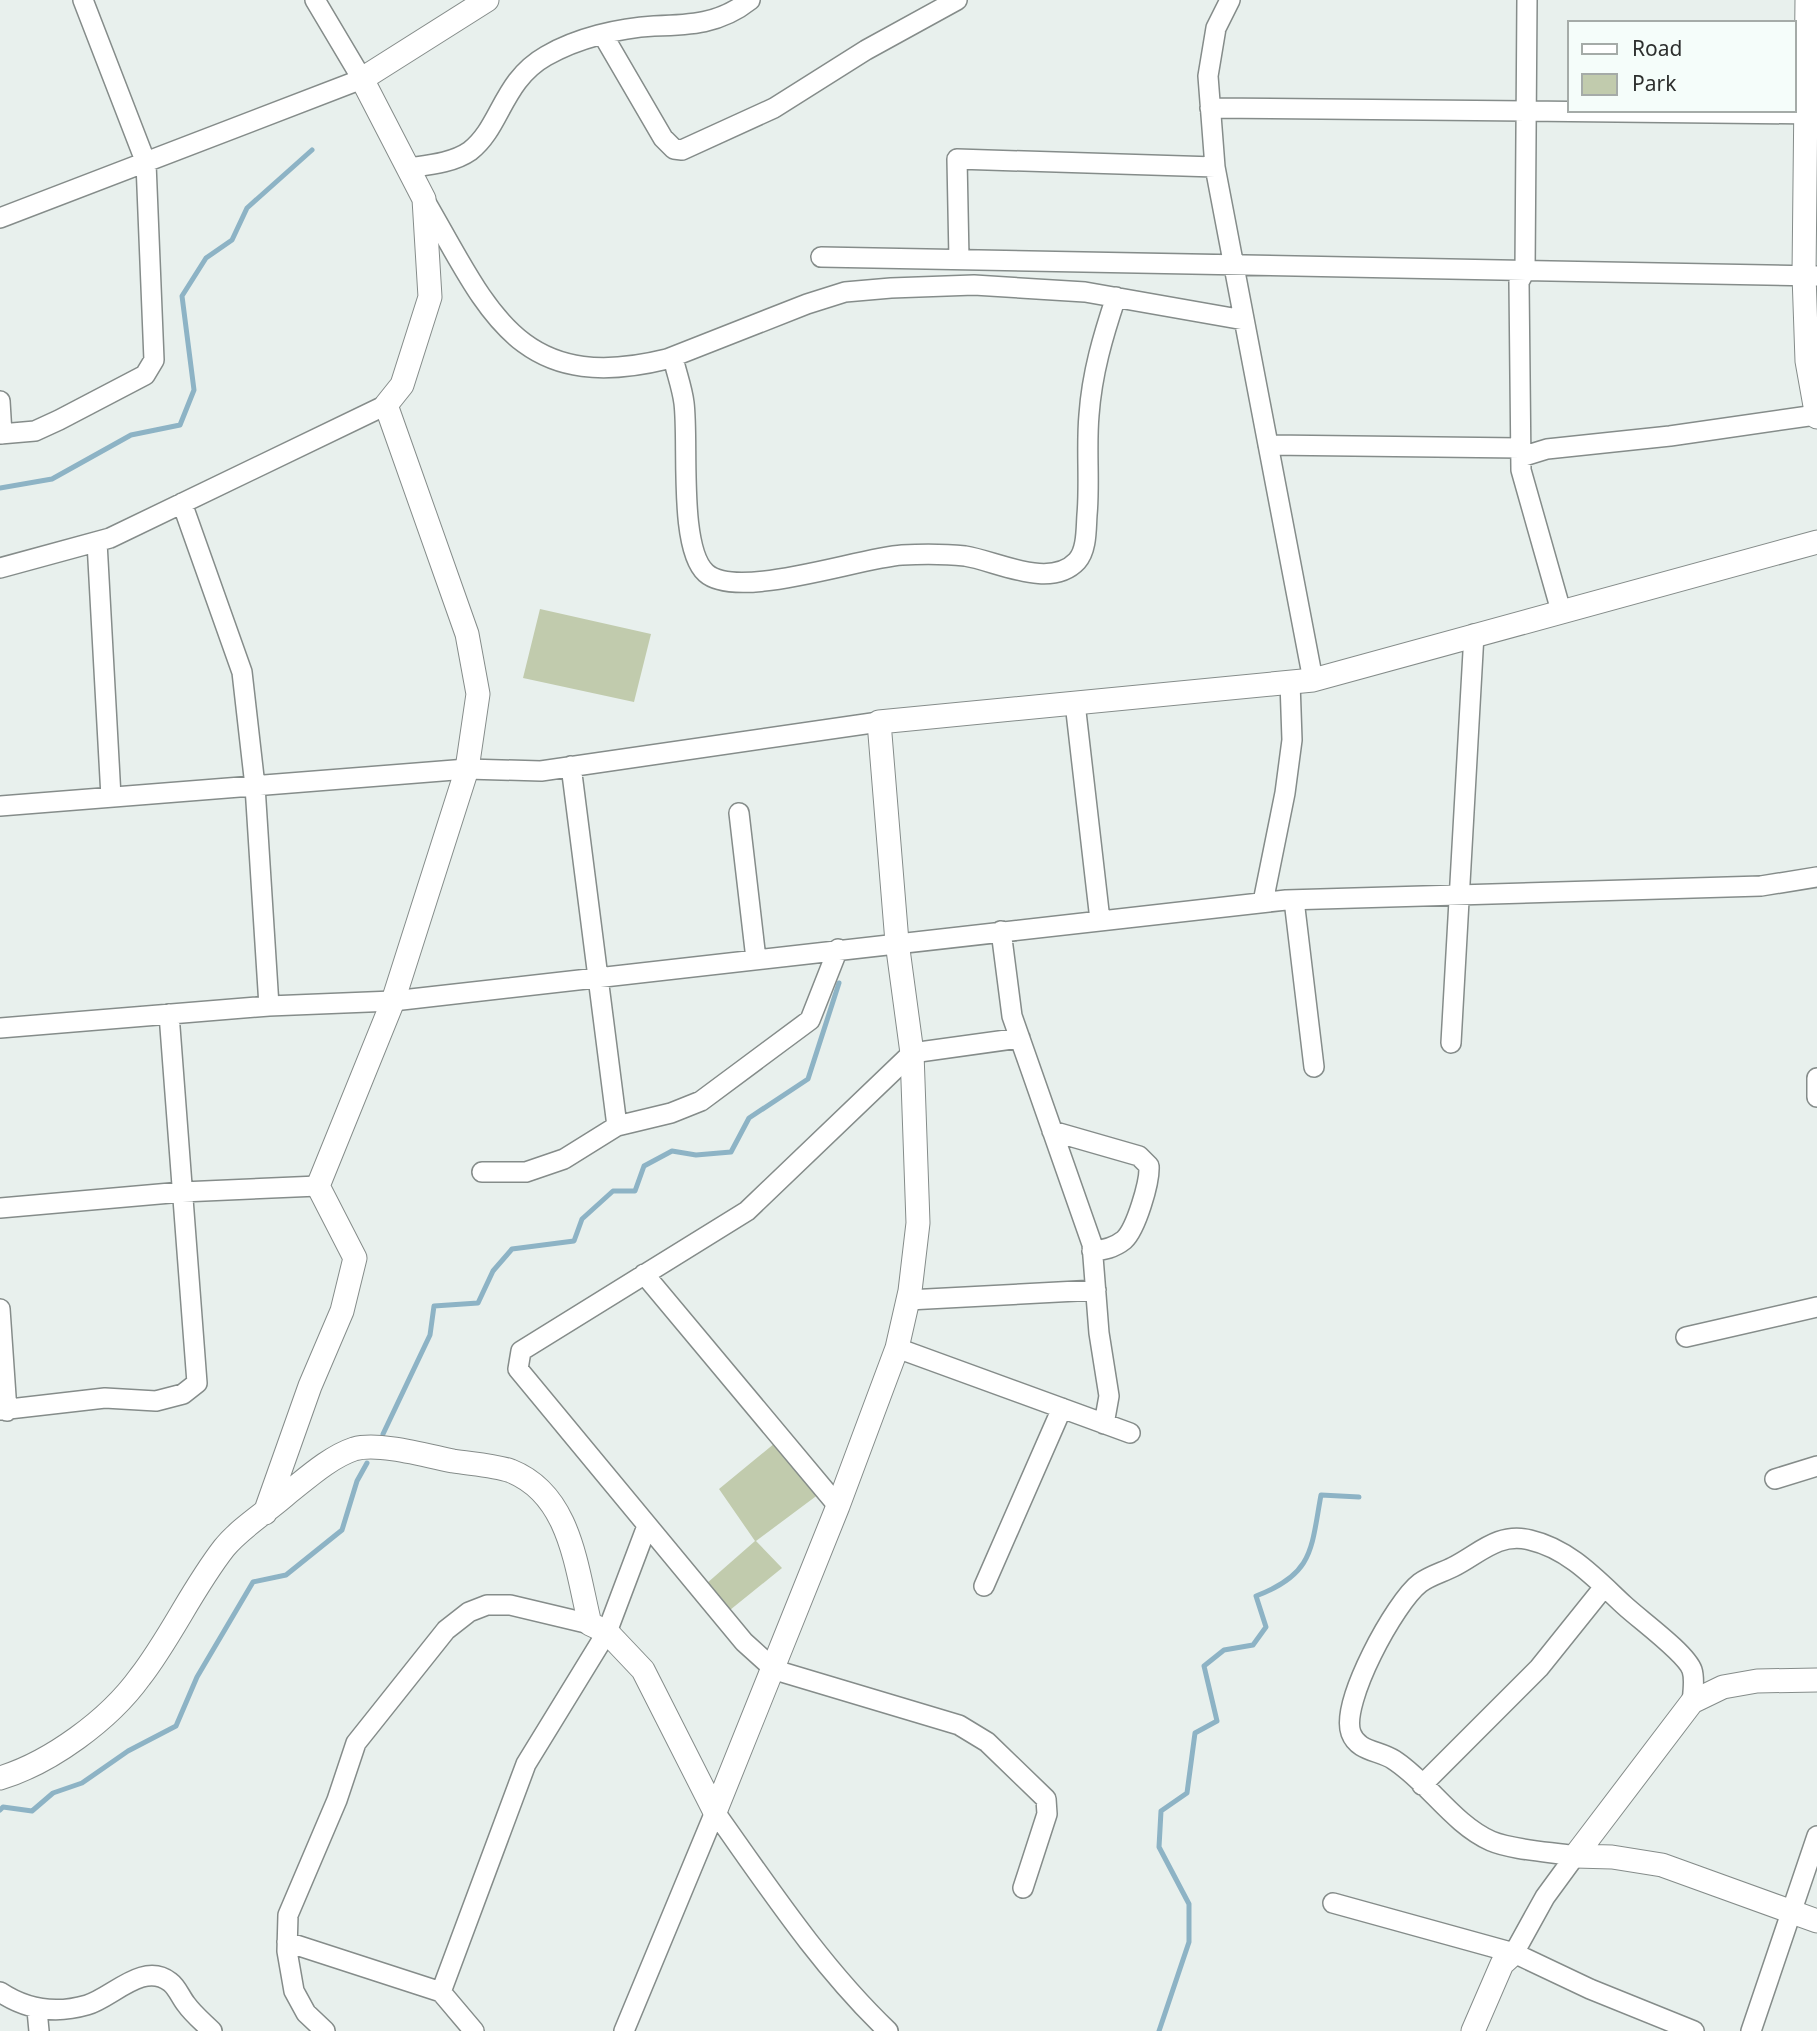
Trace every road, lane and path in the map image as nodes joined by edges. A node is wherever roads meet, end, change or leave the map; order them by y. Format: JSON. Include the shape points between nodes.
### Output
{"nodes":[{"id":1,"x":83,"y":0,"type":"edge"},
{"id":2,"x":315,"y":0,"type":"edge"},
{"id":3,"x":487,"y":0,"type":"edge"},
{"id":4,"x":750,"y":0,"type":"edge"},
{"id":5,"x":957,"y":0,"type":"edge"},
{"id":6,"x":1230,"y":0,"type":"edge"},
{"id":7,"x":1527,"y":0,"type":"edge"},
{"id":8,"x":1807,"y":0,"type":"edge"},
{"id":9,"x":603,"y":35,"type":"junction"},
{"id":10,"x":362,"y":79,"type":"junction"},
{"id":11,"x":1210,"y":108,"type":"junction"},
{"id":12,"x":1526,"y":111,"type":"junction"},
{"id":13,"x":1568,"y":111,"type":"edge"},
{"id":14,"x":1668,"y":112,"type":"edge"},
{"id":15,"x":1811,"y":113,"type":"edge"},
{"id":16,"x":146,"y":163,"type":"junction"},
{"id":17,"x":1215,"y":167,"type":"junction"},
{"id":18,"x":408,"y":168,"type":"junction"},
{"id":19,"x":424,"y":199,"type":"junction"},
{"id":20,"x":0,"y":218,"type":"edge"},
{"id":21,"x":821,"y":257,"type":"dead end"},
{"id":22,"x":959,"y":259,"type":"junction"},
{"id":23,"x":1234,"y":266,"type":"junction"},
{"id":24,"x":1525,"y":271,"type":"junction"},
{"id":25,"x":1811,"y":275,"type":"edge"},
{"id":26,"x":1116,"y":297,"type":"junction"},
{"id":27,"x":1244,"y":320,"type":"junction"},
{"id":28,"x":673,"y":356,"type":"junction"},
{"id":29,"x":0,"y":401,"type":"edge"},
{"id":30,"x":386,"y":405,"type":"junction"},
{"id":31,"x":1817,"y":416,"type":"edge"},
{"id":32,"x":1,"y":434,"type":"edge"},
{"id":33,"x":1268,"y":445,"type":"junction"},
{"id":34,"x":1520,"y":452,"type":"junction"},
{"id":35,"x":182,"y":503,"type":"junction"},
{"id":36,"x":97,"y":542,"type":"junction"},
{"id":37,"x":1817,"y":542,"type":"edge"},
{"id":38,"x":0,"y":568,"type":"edge"},
{"id":39,"x":1561,"y":611,"type":"junction"},
{"id":40,"x":1474,"y":634,"type":"junction"},
{"id":41,"x":1302,"y":681,"type":"junction"},
{"id":42,"x":1075,"y":703,"type":"junction"},
{"id":43,"x":879,"y":722,"type":"junction"},
{"id":44,"x":571,"y":766,"type":"junction"},
{"id":45,"x":467,"y":769,"type":"junction"},
{"id":46,"x":255,"y":786,"type":"junction"},
{"id":47,"x":111,"y":797,"type":"junction"},
{"id":48,"x":0,"y":806,"type":"edge"},
{"id":49,"x":738,"y":813,"type":"dead end"},
{"id":50,"x":1817,"y":877,"type":"edge"},
{"id":51,"x":1461,"y":895,"type":"junction"},
{"id":52,"x":1294,"y":900,"type":"junction"},
{"id":53,"x":1262,"y":902,"type":"junction"},
{"id":54,"x":1100,"y":920,"type":"junction"},
{"id":55,"x":1002,"y":931,"type":"junction"},
{"id":56,"x":897,"y":942,"type":"junction"},
{"id":57,"x":838,"y":949,"type":"junction"},
{"id":58,"x":756,"y":958,"type":"junction"},
{"id":59,"x":600,"y":976,"type":"junction"},
{"id":60,"x":393,"y":1000,"type":"junction"},
{"id":61,"x":268,"y":1006,"type":"junction"},
{"id":62,"x":169,"y":1014,"type":"junction"},
{"id":63,"x":0,"y":1028,"type":"edge"},
{"id":64,"x":1020,"y":1038,"type":"junction"},
{"id":65,"x":1451,"y":1043,"type":"dead end"},
{"id":66,"x":912,"y":1054,"type":"junction"},
{"id":67,"x":1314,"y":1066,"type":"dead end"},
{"id":68,"x":1817,"y":1078,"type":"edge"},
{"id":69,"x":1817,"y":1097,"type":"edge"},
{"id":70,"x":617,"y":1126,"type":"junction"},
{"id":71,"x":1052,"y":1131,"type":"junction"},
{"id":72,"x":482,"y":1172,"type":"dead end"},
{"id":73,"x":318,"y":1186,"type":"junction"},
{"id":74,"x":182,"y":1192,"type":"junction"},
{"id":75,"x":0,"y":1208,"type":"edge"},
{"id":76,"x":1092,"y":1251,"type":"junction"},
{"id":77,"x":644,"y":1274,"type":"junction"},
{"id":78,"x":1096,"y":1290,"type":"junction"},
{"id":79,"x":908,"y":1300,"type":"junction"},
{"id":80,"x":1817,"y":1307,"type":"edge"},
{"id":81,"x":0,"y":1309,"type":"edge"},
{"id":82,"x":1686,"y":1337,"type":"dead end"},
{"id":83,"x":897,"y":1348,"type":"junction"},
{"id":84,"x":1062,"y":1408,"type":"junction"},
{"id":85,"x":4,"y":1410,"type":"edge"},
{"id":86,"x":1104,"y":1424,"type":"junction"},
{"id":87,"x":1130,"y":1433,"type":"dead end"},
{"id":88,"x":1817,"y":1466,"type":"edge"},
{"id":89,"x":1774,"y":1479,"type":"dead end"},
{"id":90,"x":838,"y":1506,"type":"junction"},
{"id":91,"x":265,"y":1513,"type":"junction"},
{"id":92,"x":647,"y":1526,"type":"junction"},
{"id":93,"x":984,"y":1586,"type":"dead end"},
{"id":94,"x":1604,"y":1587,"type":"junction"},
{"id":95,"x":598,"y":1628,"type":"junction"},
{"id":96,"x":775,"y":1670,"type":"junction"},
{"id":97,"x":1817,"y":1680,"type":"edge"},
{"id":98,"x":1692,"y":1702,"type":"junction"},
{"id":99,"x":0,"y":1777,"type":"edge"},
{"id":100,"x":1422,"y":1784,"type":"junction"},
{"id":101,"x":715,"y":1812,"type":"junction"},
{"id":102,"x":1817,"y":1836,"type":"edge"},
{"id":103,"x":1575,"y":1856,"type":"junction"},
{"id":104,"x":1023,"y":1888,"type":"dead end"},
{"id":105,"x":1333,"y":1903,"type":"dead end"},
{"id":106,"x":1791,"y":1912,"type":"junction"},
{"id":107,"x":1817,"y":1921,"type":"edge"},
{"id":108,"x":287,"y":1942,"type":"junction"},
{"id":109,"x":1514,"y":1953,"type":"junction"},
{"id":110,"x":0,"y":1992,"type":"edge"},
{"id":111,"x":442,"y":1992,"type":"junction"},
{"id":112,"x":37,"y":2010,"type":"junction"},
{"id":113,"x":39,"y":2031,"type":"edge"},
{"id":114,"x":212,"y":2031,"type":"edge"},
{"id":115,"x":325,"y":2031,"type":"edge"},
{"id":116,"x":474,"y":2031,"type":"edge"},
{"id":117,"x":624,"y":2031,"type":"edge"},
{"id":118,"x":888,"y":2031,"type":"edge"},
{"id":119,"x":1473,"y":2031,"type":"edge"},
{"id":120,"x":1693,"y":2031,"type":"edge"},
{"id":121,"x":1751,"y":2031,"type":"edge"}],
"edges":[{"from":1,"to":16,"type":"street"},
{"from":2,"to":10,"type":"street"},
{"from":3,"to":10,"type":"street"},
{"from":4,"to":9,"type":"street","via":[[722,18],[698,24]]},
{"from":5,"to":9,"type":"street","via":[[774,108],[682,150],[663,138]]},
{"from":6,"to":11,"type":"street","via":[[1216,27],[1208,76]]},
{"from":7,"to":12,"type":"street"},
{"from":8,"to":15,"type":"street"},
{"from":9,"to":18,"type":"street","via":[[573,43],[525,71],[470,151]]},
{"from":10,"to":16,"type":"street"},
{"from":10,"to":18,"type":"street"},
{"from":11,"to":12,"type":"street"},
{"from":11,"to":17,"type":"street"},
{"from":12,"to":13,"type":"street"},
{"from":12,"to":24,"type":"street"},
{"from":14,"to":15,"type":"street"},
{"from":15,"to":25,"type":"street"},
{"from":16,"to":20,"type":"street"},
{"from":16,"to":32,"type":"street","via":[[154,360],[145,375],[60,420],[34,431]]},
{"from":17,"to":22,"type":"street","via":[[957,159]]},
{"from":17,"to":23,"type":"street"},
{"from":18,"to":19,"type":"street"},
{"from":19,"to":28,"type":"street","via":[[484,300],[504,328],[526,346],[552,359],[611,368]]},
{"from":19,"to":30,"type":"street","via":[[430,297],[402,385]]},
{"from":21,"to":22,"type":"street"},
{"from":22,"to":23,"type":"street"},
{"from":23,"to":24,"type":"street"},
{"from":23,"to":27,"type":"street"},
{"from":24,"to":25,"type":"street"},
{"from":24,"to":34,"type":"street","via":[[1519,282]]},
{"from":25,"to":31,"type":"street","via":[[1807,361]]},
{"from":26,"to":27,"type":"street"},
{"from":26,"to":28,"type":"street","via":[[974,285],[845,292]]},
{"from":26,"to":28,"type":"street","via":[[1093,380],[1082,551],[1072,564],[1056,572],[940,555],[867,559],[764,582],[722,581],[707,575],[692,551],[684,401]]},
{"from":27,"to":33,"type":"street"},
{"from":29,"to":32,"type":"street"},
{"from":30,"to":35,"type":"street"},
{"from":30,"to":45,"type":"street","via":[[467,634],[478,694]]},
{"from":31,"to":34,"type":"street"},
{"from":33,"to":34,"type":"street"},
{"from":33,"to":41,"type":"street"},
{"from":34,"to":39,"type":"street","via":[[1529,505]]},
{"from":35,"to":36,"type":"street"},
{"from":35,"to":46,"type":"street","via":[[242,672]]},
{"from":36,"to":38,"type":"street"},
{"from":36,"to":47,"type":"street"},
{"from":37,"to":39,"type":"street"},
{"from":39,"to":40,"type":"street"},
{"from":40,"to":41,"type":"street"},
{"from":40,"to":51,"type":"street"},
{"from":41,"to":42,"type":"street"},
{"from":41,"to":53,"type":"street"},
{"from":42,"to":43,"type":"street"},
{"from":42,"to":54,"type":"street"},
{"from":43,"to":44,"type":"street"},
{"from":43,"to":56,"type":"street"},
{"from":44,"to":45,"type":"street","via":[[541,771]]},
{"from":44,"to":59,"type":"street"},
{"from":45,"to":46,"type":"street"},
{"from":45,"to":60,"type":"street"},
{"from":46,"to":47,"type":"street"},
{"from":46,"to":61,"type":"street"},
{"from":47,"to":48,"type":"street"},
{"from":49,"to":58,"type":"street"},
{"from":50,"to":51,"type":"street","via":[[1761,886]]},
{"from":51,"to":52,"type":"street"},
{"from":51,"to":65,"type":"street"},
{"from":52,"to":53,"type":"street"},
{"from":52,"to":67,"type":"street"},
{"from":53,"to":54,"type":"street"},
{"from":54,"to":55,"type":"street"},
{"from":55,"to":56,"type":"street"},
{"from":55,"to":64,"type":"street","via":[[1012,1016]]},
{"from":56,"to":57,"type":"street"},
{"from":56,"to":66,"type":"street"},
{"from":57,"to":58,"type":"street"},
{"from":57,"to":70,"type":"street","via":[[810,1020],[701,1101]]},
{"from":58,"to":59,"type":"street"},
{"from":59,"to":60,"type":"street"},
{"from":59,"to":70,"type":"street"},
{"from":60,"to":61,"type":"street"},
{"from":60,"to":73,"type":"street"},
{"from":61,"to":62,"type":"street"},
{"from":62,"to":63,"type":"street"},
{"from":62,"to":74,"type":"street"},
{"from":64,"to":66,"type":"street"},
{"from":64,"to":71,"type":"street"},
{"from":66,"to":77,"type":"street","via":[[747,1211]]},
{"from":66,"to":79,"type":"street","via":[[918,1223]]},
{"from":68,"to":69,"type":"street"},
{"from":70,"to":72,"type":"street","via":[[564,1159],[526,1172]]},
{"from":71,"to":76,"type":"street"},
{"from":71,"to":76,"type":"street","via":[[1139,1156],[1149,1166],[1150,1182],[1126,1238],[1110,1249]]},
{"from":73,"to":74,"type":"street"},
{"from":73,"to":91,"type":"street","via":[[355,1258],[342,1311]]},
{"from":74,"to":75,"type":"street"},
{"from":74,"to":85,"type":"street","via":[[197,1383],[183,1394],[156,1401],[105,1398]]},
{"from":76,"to":78,"type":"street"},
{"from":77,"to":90,"type":"street"},
{"from":77,"to":92,"type":"street","via":[[522,1351],[518,1369]]},
{"from":78,"to":79,"type":"street"},
{"from":78,"to":86,"type":"street","via":[[1109,1395]]},
{"from":79,"to":83,"type":"street"},
{"from":80,"to":82,"type":"street"},
{"from":81,"to":85,"type":"street"},
{"from":83,"to":84,"type":"street"},
{"from":83,"to":90,"type":"street"},
{"from":84,"to":86,"type":"street"},
{"from":84,"to":93,"type":"street"},
{"from":86,"to":87,"type":"street"},
{"from":88,"to":89,"type":"street"},
{"from":90,"to":96,"type":"street"},
{"from":91,"to":95,"type":"street","via":[[308,1477],[356,1448],[382,1448],[508,1470],[530,1480],[554,1503]]},
{"from":91,"to":99,"type":"street","via":[[225,1547],[139,1679],[111,1708],[66,1746],[21,1772]]},
{"from":92,"to":95,"type":"street"},
{"from":92,"to":96,"type":"street","via":[[744,1642]]},
{"from":94,"to":98,"type":"street","via":[[1683,1654],[1693,1672]]},
{"from":94,"to":100,"type":"street","via":[[1539,1668]]},
{"from":94,"to":100,"type":"street","via":[[1572,1558],[1529,1539],[1504,1539],[1486,1546],[1420,1582],[1401,1604],[1365,1671],[1350,1707],[1350,1732],[1361,1747],[1394,1759]]},
{"from":95,"to":101,"type":"street","via":[[643,1670]]},
{"from":95,"to":108,"type":"street","via":[[510,1605],[486,1605],[446,1630],[356,1743],[288,1915]]},
{"from":95,"to":111,"type":"street","via":[[526,1764]]},
{"from":96,"to":101,"type":"street"},
{"from":96,"to":104,"type":"street","via":[[959,1725],[987,1742],[1045,1799],[1047,1814]]},
{"from":97,"to":98,"type":"street","via":[[1757,1681],[1723,1687]]},
{"from":98,"to":103,"type":"street"},
{"from":100,"to":103,"type":"street","via":[[1492,1842]]},
{"from":101,"to":117,"type":"street"},
{"from":101,"to":118,"type":"street","via":[[796,1926]]},
{"from":102,"to":106,"type":"street"},
{"from":103,"to":106,"type":"street","via":[[1662,1865]]},
{"from":103,"to":109,"type":"street","via":[[1545,1897]]},
{"from":105,"to":109,"type":"street"},
{"from":106,"to":107,"type":"street"},
{"from":106,"to":121,"type":"street"},
{"from":108,"to":111,"type":"street"},
{"from":108,"to":115,"type":"street","via":[[294,1991],[306,2013]]},
{"from":109,"to":119,"type":"street","via":[[1502,1964]]},
{"from":109,"to":120,"type":"street"},
{"from":110,"to":112,"type":"street"},
{"from":111,"to":116,"type":"street"},
{"from":112,"to":113,"type":"street"},
{"from":112,"to":114,"type":"street","via":[[89,2004],[135,1979],[155,1976],[171,1982]]}]}
